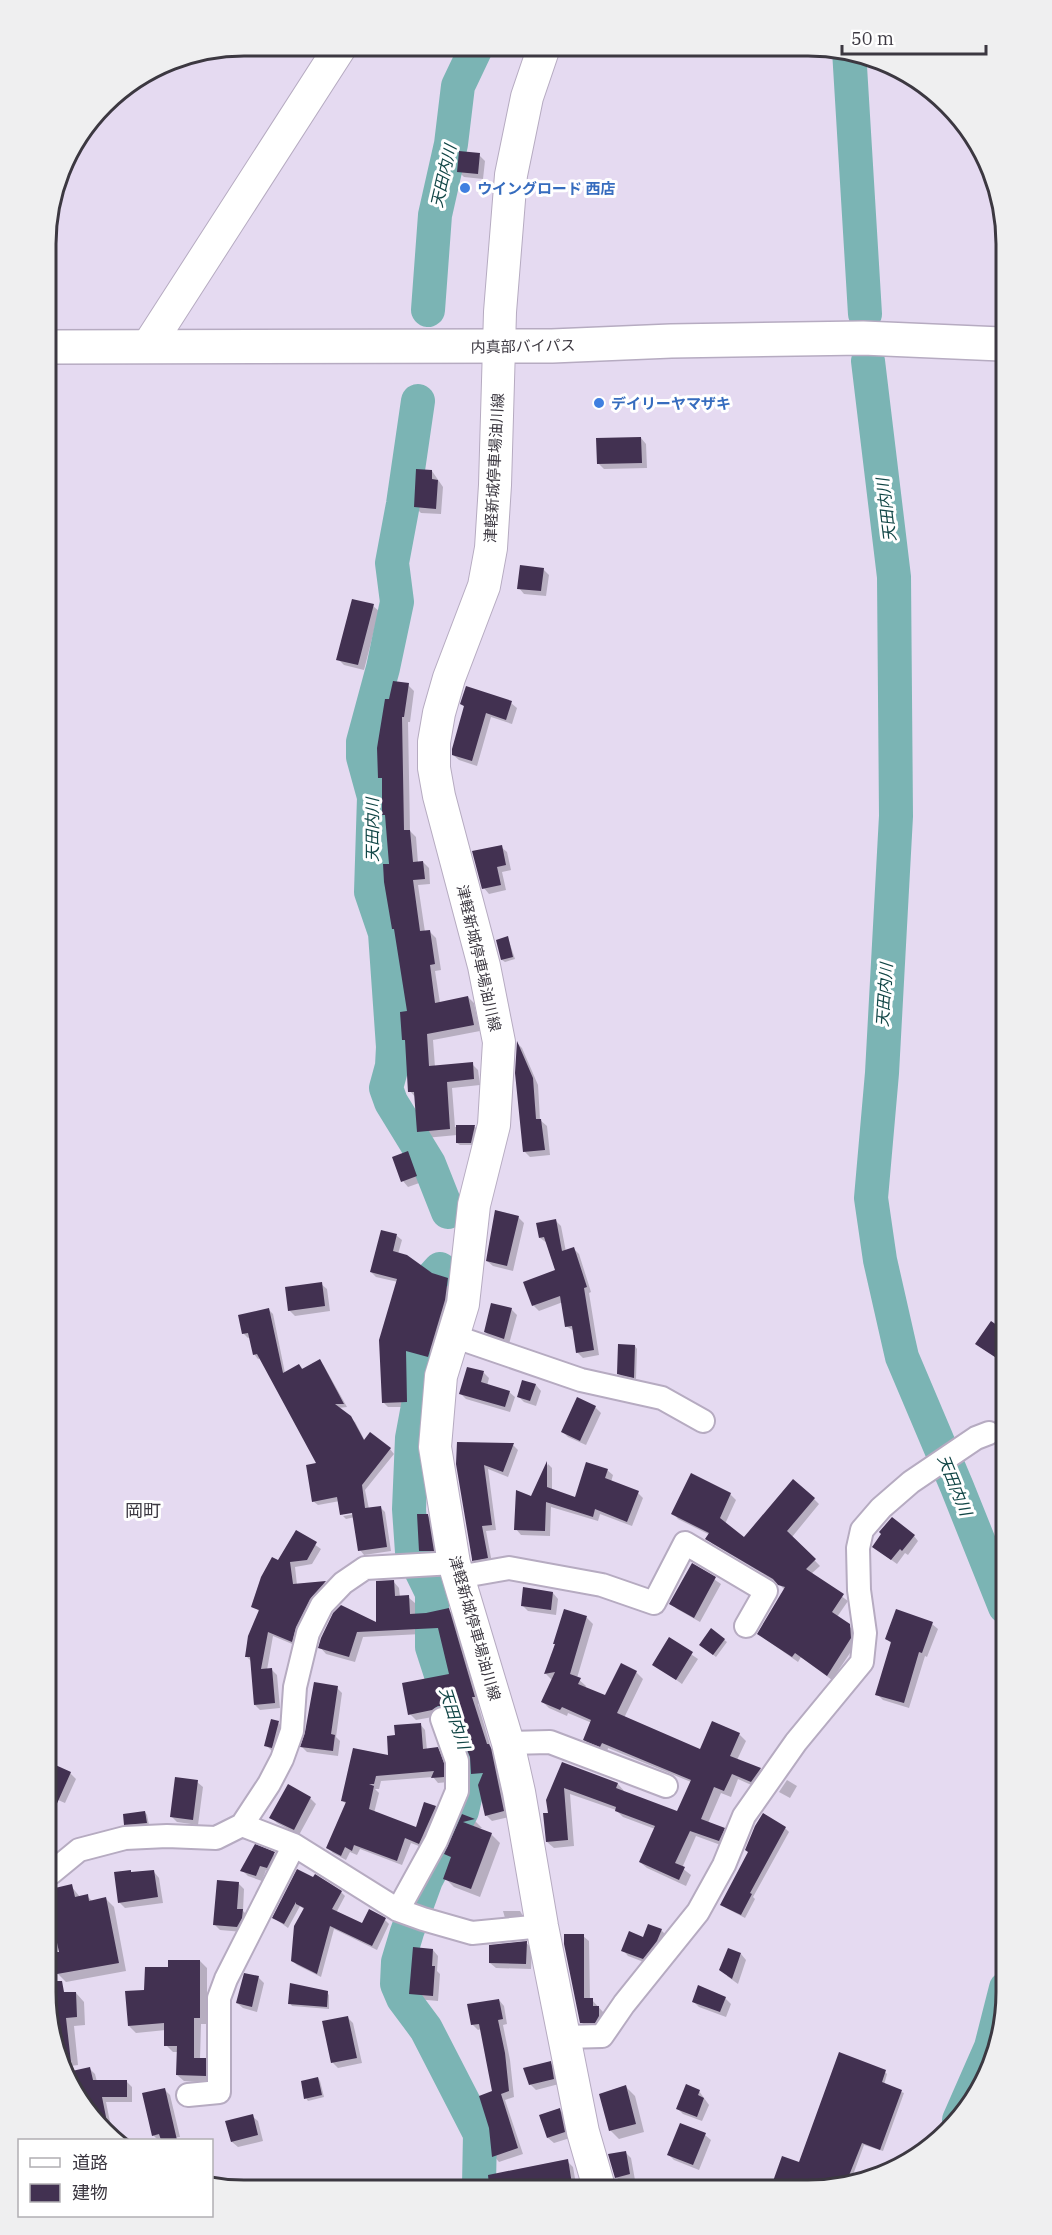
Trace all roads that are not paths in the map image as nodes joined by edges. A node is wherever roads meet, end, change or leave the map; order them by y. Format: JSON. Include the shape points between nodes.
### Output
{"nodes":[{"id":1,"x":335,"y":56,"type":"edge"},
{"id":2,"x":541,"y":56,"type":"edge"},
{"id":3,"x":996,"y":344,"type":"edge"},
{"id":4,"x":148,"y":346,"type":"junction"},
{"id":5,"x":499,"y":346,"type":"junction"},
{"id":6,"x":56,"y":347,"type":"edge"},
{"id":7,"x":453,"y":1336,"type":"junction"},
{"id":8,"x":704,"y":1421,"type":"dead end"},
{"id":9,"x":989,"y":1432,"type":"dead end"},
{"id":10,"x":456,"y":1570,"type":"junction"},
{"id":11,"x":746,"y":1626,"type":"dead end"},
{"id":12,"x":442,"y":1719,"type":"dead end"},
{"id":13,"x":508,"y":1743,"type":"junction"},
{"id":14,"x":666,"y":1786,"type":"dead end"},
{"id":15,"x":242,"y":1825,"type":"junction"},
{"id":16,"x":294,"y":1845,"type":"junction"},
{"id":17,"x":56,"y":1869,"type":"edge"},
{"id":18,"x":409,"y":1914,"type":"junction"},
{"id":19,"x":542,"y":1926,"type":"junction"},
{"id":20,"x":565,"y":2037,"type":"junction"},
{"id":21,"x":188,"y":2095,"type":"dead end"},
{"id":22,"x":597,"y":2180,"type":"edge"}],
"edges":[{"from":1,"to":4,"type":"main road"},
{"from":2,"to":5,"type":"main road","name":"津軽新城停車場油川線","via":[[527,97],[511,175]]},
{"from":3,"to":5,"type":"highway","name":"内真部バイパス","via":[[863,339]]},
{"from":4,"to":5,"type":"highway","name":"内真部バイパス"},
{"from":4,"to":6,"type":"highway","name":"内真部バイパス"},
{"from":5,"to":7,"type":"main road","name":"津軽新城停車場油川線","via":[[491,548],[484,586],[449,678],[434,742],[439,796],[484,966],[499,1042],[494,1125],[474,1205],[462,1304]]},
{"from":7,"to":8,"type":"street","via":[[581,1380],[662,1398]]},
{"from":7,"to":10,"type":"main road","name":"津軽新城停車場油川線","via":[[441,1376],[435,1447]]},
{"from":9,"to":20,"type":"street","via":[[924,1473],[881,1508],[862,1530],[858,1548],[865,1633],[862,1662],[796,1742],[744,1816],[724,1865],[698,1912],[602,2036]]},
{"from":10,"to":11,"type":"street","via":[[509,1568],[602,1585],[654,1603],[685,1543],[766,1591]]},
{"from":10,"to":13,"type":"main road","name":"津軽新城停車場油川線"},
{"from":10,"to":15,"type":"street","via":[[415,1564],[365,1568],[322,1605],[308,1633],[295,1687],[289,1740],[269,1784]]},
{"from":12,"to":18,"type":"street","via":[[457,1761],[457,1791]]},
{"from":13,"to":14,"type":"street","via":[[550,1742]]},
{"from":13,"to":19,"type":"main road","name":"津軽新城停車場油川線"},
{"from":15,"to":16,"type":"street"},
{"from":15,"to":17,"type":"street","via":[[216,1838],[125,1838],[79,1850]]},
{"from":16,"to":18,"type":"street"},
{"from":16,"to":21,"type":"street","via":[[219,1998],[219,2092]]},
{"from":18,"to":19,"type":"street","via":[[472,1933]]},
{"from":19,"to":20,"type":"main road","name":"津軽新城停車場油川線"},
{"from":20,"to":22,"type":"main road","name":"津軽新城停車場油川線","via":[[583,2132]]}]}
